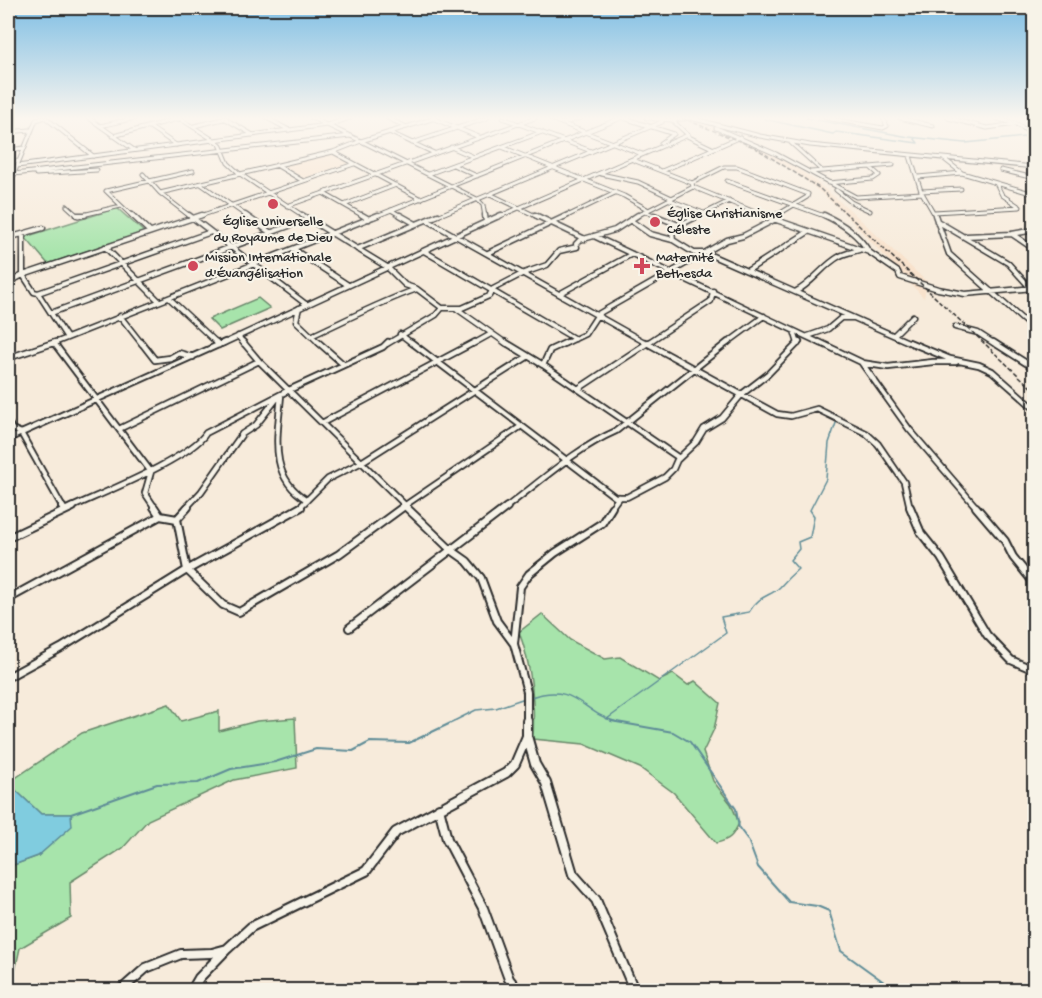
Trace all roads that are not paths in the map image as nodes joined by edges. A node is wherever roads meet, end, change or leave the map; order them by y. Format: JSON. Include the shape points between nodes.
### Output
{"nodes":[{"id":1,"x":28,"y":165,"type":"edge"},
{"id":2,"x":97,"y":165,"type":"edge"},
{"id":3,"x":230,"y":165,"type":"edge"},
{"id":4,"x":276,"y":165,"type":"joint"},
{"id":5,"x":352,"y":165,"type":"edge"},
{"id":6,"x":355,"y":165,"type":"edge"},
{"id":7,"x":401,"y":165,"type":"edge"},
{"id":8,"x":408,"y":165,"type":"edge"},
{"id":9,"x":453,"y":165,"type":"joint"},
{"id":10,"x":507,"y":165,"type":"edge"},
{"id":11,"x":544,"y":165,"type":"edge"},
{"id":12,"x":560,"y":165,"type":"edge"},
{"id":13,"x":620,"y":165,"type":"edge"},
{"id":14,"x":646,"y":165,"type":"edge"},
{"id":15,"x":676,"y":165,"type":"edge"},
{"id":16,"x":798,"y":165,"type":"edge"},
{"id":17,"x":815,"y":165,"type":"edge"},
{"id":18,"x":893,"y":165,"type":"dead end"},
{"id":19,"x":913,"y":165,"type":"edge"},
{"id":20,"x":951,"y":165,"type":"edge"},
{"id":21,"x":1007,"y":165,"type":"edge"},
{"id":22,"x":17,"y":166,"type":"joint"},
{"id":23,"x":870,"y":167,"type":"junction"},
{"id":24,"x":1035,"y":167,"type":"edge"},
{"id":25,"x":552,"y":168,"type":"junction"},
{"id":26,"x":97,"y":170,"type":"dead end"},
{"id":27,"x":821,"y":170,"type":"junction"},
{"id":28,"x":1001,"y":170,"type":"dead end"},
{"id":29,"x":193,"y":171,"type":"dead end"},
{"id":30,"x":662,"y":171,"type":"junction"},
{"id":31,"x":811,"y":171,"type":"junction"},
{"id":32,"x":28,"y":172,"type":"junction"},
{"id":33,"x":962,"y":173,"type":"junction"},
{"id":34,"x":14,"y":174,"type":"junction"},
{"id":35,"x":143,"y":174,"type":"dead end"},
{"id":36,"x":240,"y":174,"type":"junction"},
{"id":37,"x":374,"y":174,"type":"junction"},
{"id":38,"x":428,"y":174,"type":"junction"},
{"id":39,"x":597,"y":174,"type":"junction"},
{"id":40,"x":8,"y":175,"type":"edge"},
{"id":41,"x":477,"y":177,"type":"junction"},
{"id":42,"x":918,"y":177,"type":"junction"},
{"id":43,"x":1035,"y":178,"type":"edge"},
{"id":44,"x":583,"y":180,"type":"junction"},
{"id":45,"x":148,"y":181,"type":"junction"},
{"id":46,"x":303,"y":181,"type":"junction"},
{"id":47,"x":727,"y":182,"type":"dead end"},
{"id":48,"x":996,"y":183,"type":"junction"},
{"id":49,"x":201,"y":184,"type":"junction"},
{"id":50,"x":829,"y":184,"type":"junction"},
{"id":51,"x":396,"y":185,"type":"junction"},
{"id":52,"x":692,"y":185,"type":"junction"},
{"id":53,"x":452,"y":186,"type":"junction"},
{"id":54,"x":8,"y":188,"type":"edge"},
{"id":55,"x":961,"y":189,"type":"dead end"},
{"id":56,"x":921,"y":192,"type":"junction"},
{"id":57,"x":160,"y":193,"type":"junction"},
{"id":58,"x":267,"y":193,"type":"junction"},
{"id":59,"x":323,"y":193,"type":"junction"},
{"id":60,"x":490,"y":194,"type":"junction"},
{"id":61,"x":615,"y":194,"type":"junction"},
{"id":62,"x":1035,"y":194,"type":"edge"},
{"id":63,"x":421,"y":199,"type":"junction"},
{"id":64,"x":477,"y":199,"type":"junction"},
{"id":65,"x":671,"y":199,"type":"junction"},
{"id":66,"x":729,"y":201,"type":"junction"},
{"id":67,"x":795,"y":204,"type":"junction"},
{"id":68,"x":231,"y":205,"type":"junction"},
{"id":69,"x":344,"y":205,"type":"junction"},
{"id":70,"x":67,"y":206,"type":"dead end"},
{"id":71,"x":121,"y":206,"type":"junction"},
{"id":72,"x":287,"y":206,"type":"junction"},
{"id":73,"x":519,"y":207,"type":"junction"},
{"id":74,"x":391,"y":210,"type":"junction"},
{"id":75,"x":645,"y":210,"type":"junction"},
{"id":76,"x":870,"y":211,"type":"dead end"},
{"id":77,"x":934,"y":212,"type":"junction"},
{"id":78,"x":706,"y":214,"type":"junction"},
{"id":79,"x":192,"y":218,"type":"junction"},
{"id":80,"x":774,"y":218,"type":"junction"},
{"id":81,"x":308,"y":219,"type":"junction"},
{"id":82,"x":369,"y":219,"type":"junction"},
{"id":83,"x":427,"y":220,"type":"junction"},
{"id":84,"x":630,"y":220,"type":"junction"},
{"id":85,"x":937,"y":221,"type":"junction"},
{"id":86,"x":486,"y":222,"type":"junction"},
{"id":87,"x":551,"y":223,"type":"junction"},
{"id":88,"x":416,"y":224,"type":"junction"},
{"id":89,"x":681,"y":226,"type":"junction"},
{"id":90,"x":44,"y":228,"type":"dead end"},
{"id":91,"x":1035,"y":230,"type":"edge"},
{"id":92,"x":150,"y":232,"type":"junction"},
{"id":93,"x":211,"y":232,"type":"junction"},
{"id":94,"x":808,"y":232,"type":"junction"},
{"id":95,"x":271,"y":233,"type":"junction"},
{"id":96,"x":22,"y":234,"type":"junction"},
{"id":97,"x":331,"y":234,"type":"junction"},
{"id":98,"x":1012,"y":234,"type":"junction"},
{"id":99,"x":456,"y":236,"type":"junction"},
{"id":100,"x":593,"y":236,"type":"junction"},
{"id":101,"x":966,"y":236,"type":"junction"},
{"id":102,"x":8,"y":238,"type":"edge"},
{"id":103,"x":585,"y":239,"type":"junction"},
{"id":104,"x":673,"y":240,"type":"junction"},
{"id":105,"x":105,"y":247,"type":"junction"},
{"id":106,"x":231,"y":248,"type":"junction"},
{"id":107,"x":293,"y":249,"type":"junction"},
{"id":108,"x":357,"y":249,"type":"junction"},
{"id":109,"x":1035,"y":249,"type":"edge"},
{"id":110,"x":859,"y":250,"type":"junction"},
{"id":111,"x":424,"y":251,"type":"junction"},
{"id":112,"x":869,"y":252,"type":"junction"},
{"id":113,"x":488,"y":253,"type":"junction"},
{"id":114,"x":706,"y":253,"type":"junction"},
{"id":115,"x":632,"y":254,"type":"junction"},
{"id":116,"x":121,"y":264,"type":"junction"},
{"id":117,"x":253,"y":265,"type":"junction"},
{"id":118,"x":387,"y":267,"type":"junction"},
{"id":119,"x":747,"y":271,"type":"junction"},
{"id":120,"x":671,"y":272,"type":"junction"},
{"id":121,"x":524,"y":273,"type":"junction"},
{"id":122,"x":23,"y":275,"type":"junction"},
{"id":123,"x":140,"y":282,"type":"junction"},
{"id":124,"x":8,"y":283,"type":"edge"},
{"id":125,"x":348,"y":285,"type":"junction"},
{"id":126,"x":417,"y":289,"type":"junction"},
{"id":127,"x":493,"y":289,"type":"junction"},
{"id":128,"x":1033,"y":290,"type":"edge"},
{"id":129,"x":713,"y":291,"type":"junction"},
{"id":130,"x":992,"y":291,"type":"junction"},
{"id":131,"x":795,"y":292,"type":"junction"},
{"id":132,"x":38,"y":293,"type":"junction"},
{"id":133,"x":561,"y":293,"type":"junction"},
{"id":134,"x":169,"y":297,"type":"junction"},
{"id":135,"x":159,"y":301,"type":"junction"},
{"id":136,"x":307,"y":305,"type":"junction"},
{"id":137,"x":851,"y":307,"type":"dead end"},
{"id":138,"x":299,"y":308,"type":"junction"},
{"id":139,"x":442,"y":308,"type":"junction"},
{"id":140,"x":457,"y":309,"type":"junction"},
{"id":141,"x":844,"y":312,"type":"junction"},
{"id":142,"x":51,"y":313,"type":"junction"},
{"id":143,"x":598,"y":314,"type":"junction"},
{"id":144,"x":120,"y":316,"type":"junction"},
{"id":145,"x":764,"y":316,"type":"junction"},
{"id":146,"x":913,"y":316,"type":"dead end"},
{"id":147,"x":853,"y":318,"type":"junction"},
{"id":148,"x":955,"y":327,"type":"dead end"},
{"id":149,"x":794,"y":330,"type":"junction"},
{"id":150,"x":1035,"y":330,"type":"edge"},
{"id":151,"x":400,"y":334,"type":"junction"},
{"id":152,"x":491,"y":334,"type":"junction"},
{"id":153,"x":894,"y":335,"type":"junction"},
{"id":154,"x":238,"y":336,"type":"junction"},
{"id":155,"x":311,"y":336,"type":"junction"},
{"id":156,"x":808,"y":336,"type":"junction"},
{"id":157,"x":67,"y":338,"type":"junction"},
{"id":158,"x":575,"y":339,"type":"junction"},
{"id":159,"x":647,"y":342,"type":"junction"},
{"id":160,"x":54,"y":343,"type":"junction"},
{"id":161,"x":219,"y":345,"type":"junction"},
{"id":162,"x":193,"y":357,"type":"junction"},
{"id":163,"x":527,"y":357,"type":"junction"},
{"id":164,"x":8,"y":358,"type":"edge"},
{"id":165,"x":259,"y":361,"type":"junction"},
{"id":166,"x":957,"y":361,"type":"junction"},
{"id":167,"x":861,"y":362,"type":"junction"},
{"id":168,"x":343,"y":364,"type":"junction"},
{"id":169,"x":437,"y":364,"type":"junction"},
{"id":170,"x":543,"y":365,"type":"junction"},
{"id":171,"x":693,"y":368,"type":"junction"},
{"id":172,"x":1035,"y":368,"type":"edge"},
{"id":173,"x":579,"y":389,"type":"junction"},
{"id":174,"x":289,"y":390,"type":"junction"},
{"id":175,"x":472,"y":391,"type":"junction"},
{"id":176,"x":282,"y":394,"type":"junction"},
{"id":177,"x":742,"y":394,"type":"junction"},
{"id":178,"x":96,"y":399,"type":"junction"},
{"id":179,"x":1035,"y":408,"type":"edge"},
{"id":180,"x":627,"y":421,"type":"junction"},
{"id":181,"x":8,"y":422,"type":"edge"},
{"id":182,"x":322,"y":423,"type":"junction"},
{"id":183,"x":520,"y":427,"type":"junction"},
{"id":184,"x":119,"y":429,"type":"junction"},
{"id":185,"x":21,"y":433,"type":"junction"},
{"id":186,"x":8,"y":439,"type":"edge"},
{"id":187,"x":680,"y":458,"type":"junction"},
{"id":188,"x":568,"y":460,"type":"junction"},
{"id":189,"x":360,"y":463,"type":"junction"},
{"id":190,"x":150,"y":470,"type":"junction"},
{"id":191,"x":619,"y":497,"type":"junction"},
{"id":192,"x":307,"y":500,"type":"junction"},
{"id":193,"x":406,"y":506,"type":"junction"},
{"id":194,"x":64,"y":510,"type":"junction"},
{"id":195,"x":160,"y":516,"type":"junction"},
{"id":196,"x":177,"y":519,"type":"junction"},
{"id":197,"x":8,"y":538,"type":"edge"},
{"id":198,"x":450,"y":549,"type":"junction"},
{"id":199,"x":187,"y":570,"type":"junction"},
{"id":200,"x":1035,"y":583,"type":"edge"},
{"id":201,"x":8,"y":599,"type":"edge"},
{"id":202,"x":349,"y":628,"type":"dead end"},
{"id":203,"x":514,"y":644,"type":"junction"},
{"id":204,"x":1035,"y":670,"type":"edge"},
{"id":205,"x":8,"y":677,"type":"edge"},
{"id":206,"x":527,"y":736,"type":"junction"},
{"id":207,"x":439,"y":808,"type":"junction"},
{"id":208,"x":227,"y":949,"type":"junction"},
{"id":209,"x":515,"y":989,"type":"edge"},
{"id":210,"x":121,"y":990,"type":"edge"},
{"id":211,"x":192,"y":990,"type":"edge"},
{"id":212,"x":634,"y":990,"type":"edge"}],
"edges":[{"from":1,"to":22,"type":"street"},
{"from":2,"to":32,"type":"street"},
{"from":3,"to":36,"type":"street"},
{"from":4,"to":36,"type":"street"},
{"from":4,"to":46,"type":"street"},
{"from":5,"to":46,"type":"street"},
{"from":6,"to":37,"type":"street"},
{"from":7,"to":37,"type":"street"},
{"from":8,"to":38,"type":"street"},
{"from":9,"to":38,"type":"street"},
{"from":9,"to":41,"type":"street"},
{"from":10,"to":41,"type":"street"},
{"from":11,"to":25,"type":"street"},
{"from":12,"to":25,"type":"street"},
{"from":13,"to":39,"type":"street"},
{"from":14,"to":30,"type":"street"},
{"from":15,"to":30,"type":"street"},
{"from":16,"to":31,"type":"street"},
{"from":17,"to":27,"type":"street"},
{"from":18,"to":23,"type":"street"},
{"from":19,"to":42,"type":"street"},
{"from":20,"to":33,"type":"street"},
{"from":21,"to":24,"type":"street"},
{"from":22,"to":34,"type":"street"},
{"from":23,"to":27,"type":"street"},
{"from":23,"to":50,"type":"street","via":[[879,175],[873,179]]},
{"from":25,"to":44,"type":"street"},
{"from":25,"to":60,"type":"street"},
{"from":26,"to":32,"type":"street"},
{"from":27,"to":31,"type":"street"},
{"from":28,"to":43,"type":"street"},
{"from":29,"to":45,"type":"street"},
{"from":30,"to":52,"type":"street"},
{"from":31,"to":50,"type":"street"},
{"from":32,"to":34,"type":"street"},
{"from":33,"to":42,"type":"street"},
{"from":33,"to":48,"type":"street"},
{"from":34,"to":40,"type":"street"},
{"from":34,"to":54,"type":"street"},
{"from":35,"to":45,"type":"street"},
{"from":36,"to":49,"type":"street"},
{"from":36,"to":58,"type":"street"},
{"from":37,"to":51,"type":"street"},
{"from":37,"to":59,"type":"street"},
{"from":38,"to":53,"type":"street"},
{"from":39,"to":44,"type":"street"},
{"from":39,"to":65,"type":"street","via":[[624,177]]},
{"from":41,"to":53,"type":"street"},
{"from":42,"to":56,"type":"street"},
{"from":44,"to":61,"type":"street"},
{"from":44,"to":73,"type":"street"},
{"from":45,"to":57,"type":"street"},
{"from":45,"to":71,"type":"street","via":[[106,191]]},
{"from":46,"to":58,"type":"street"},
{"from":47,"to":67,"type":"street"},
{"from":48,"to":62,"type":"street"},
{"from":48,"to":77,"type":"street","via":[[998,192],[1020,207]]},
{"from":49,"to":57,"type":"street"},
{"from":49,"to":68,"type":"street"},
{"from":50,"to":56,"type":"street","via":[[856,197]]},
{"from":50,"to":76,"type":"street"},
{"from":51,"to":63,"type":"street"},
{"from":51,"to":69,"type":"street"},
{"from":52,"to":65,"type":"street"},
{"from":52,"to":66,"type":"street"},
{"from":52,"to":67,"type":"street","via":[[724,167],[737,167],[808,194]]},
{"from":53,"to":63,"type":"street"},
{"from":53,"to":64,"type":"street"},
{"from":55,"to":56,"type":"street"},
{"from":56,"to":77,"type":"street"},
{"from":57,"to":79,"type":"street"},
{"from":58,"to":68,"type":"street"},
{"from":58,"to":72,"type":"street"},
{"from":59,"to":69,"type":"street"},
{"from":59,"to":72,"type":"street"},
{"from":60,"to":64,"type":"street"},
{"from":60,"to":73,"type":"street"},
{"from":61,"to":75,"type":"street"},
{"from":61,"to":87,"type":"street"},
{"from":63,"to":74,"type":"street"},
{"from":64,"to":83,"type":"street"},
{"from":64,"to":86,"type":"street","via":[[483,205]]},
{"from":65,"to":75,"type":"street"},
{"from":65,"to":78,"type":"street"},
{"from":66,"to":78,"type":"street"},
{"from":66,"to":80,"type":"street"},
{"from":67,"to":80,"type":"street"},
{"from":67,"to":112,"type":"street","via":[[856,233]]},
{"from":68,"to":79,"type":"street"},
{"from":68,"to":95,"type":"street"},
{"from":69,"to":82,"type":"street"},
{"from":70,"to":71,"type":"street","via":[[81,216]]},
{"from":71,"to":92,"type":"street"},
{"from":72,"to":81,"type":"street"},
{"from":73,"to":86,"type":"street"},
{"from":73,"to":87,"type":"street"},
{"from":74,"to":82,"type":"street"},
{"from":74,"to":88,"type":"street"},
{"from":75,"to":84,"type":"street"},
{"from":75,"to":89,"type":"street"},
{"from":77,"to":85,"type":"street"},
{"from":78,"to":89,"type":"street"},
{"from":79,"to":92,"type":"street"},
{"from":79,"to":93,"type":"street"},
{"from":80,"to":94,"type":"street"},
{"from":80,"to":114,"type":"street"},
{"from":81,"to":95,"type":"street"},
{"from":81,"to":97,"type":"street"},
{"from":82,"to":97,"type":"street"},
{"from":83,"to":88,"type":"street"},
{"from":83,"to":99,"type":"street"},
{"from":84,"to":100,"type":"street","via":[[615,230]]},
{"from":84,"to":104,"type":"street","via":[[650,234]]},
{"from":85,"to":101,"type":"street"},
{"from":85,"to":130,"type":"street","via":[[949,254]]},
{"from":86,"to":99,"type":"street"},
{"from":87,"to":103,"type":"street"},
{"from":87,"to":113,"type":"street"},
{"from":88,"to":108,"type":"street"},
{"from":89,"to":104,"type":"street","via":[[672,229]]},
{"from":90,"to":96,"type":"street"},
{"from":91,"to":98,"type":"street"},
{"from":92,"to":105,"type":"street"},
{"from":93,"to":106,"type":"street"},
{"from":93,"to":116,"type":"street"},
{"from":94,"to":110,"type":"street"},
{"from":94,"to":119,"type":"street"},
{"from":95,"to":106,"type":"street"},
{"from":96,"to":102,"type":"street"},
{"from":96,"to":122,"type":"street"},
{"from":97,"to":107,"type":"street"},
{"from":97,"to":108,"type":"street"},
{"from":98,"to":101,"type":"street"},
{"from":98,"to":109,"type":"street"},
{"from":99,"to":111,"type":"street"},
{"from":99,"to":113,"type":"street"},
{"from":100,"to":103,"type":"street"},
{"from":100,"to":115,"type":"street"},
{"from":101,"to":128,"type":"street","via":[[1017,270]]},
{"from":103,"to":121,"type":"street","via":[[577,247],[554,255],[547,265]]},
{"from":104,"to":114,"type":"street","via":[[686,249]]},
{"from":105,"to":116,"type":"street"},
{"from":105,"to":122,"type":"street"},
{"from":106,"to":117,"type":"street"},
{"from":106,"to":123,"type":"street"},
{"from":107,"to":117,"type":"street"},
{"from":107,"to":125,"type":"street"},
{"from":108,"to":118,"type":"street"},
{"from":110,"to":112,"type":"street"},
{"from":110,"to":131,"type":"street","via":[[841,255],[809,285]]},
{"from":111,"to":118,"type":"street"},
{"from":111,"to":127,"type":"street"},
{"from":112,"to":130,"type":"street","via":[[900,277],[957,292]]},
{"from":113,"to":121,"type":"street"},
{"from":114,"to":119,"type":"street"},
{"from":114,"to":120,"type":"street"},
{"from":115,"to":120,"type":"street"},
{"from":115,"to":133,"type":"street"},
{"from":116,"to":123,"type":"street"},
{"from":116,"to":132,"type":"street"},
{"from":117,"to":134,"type":"street"},
{"from":117,"to":136,"type":"street"},
{"from":118,"to":125,"type":"street"},
{"from":118,"to":126,"type":"street","via":[[405,285]]},
{"from":119,"to":131,"type":"street"},
{"from":120,"to":129,"type":"street"},
{"from":120,"to":143,"type":"street"},
{"from":121,"to":127,"type":"street"},
{"from":121,"to":133,"type":"street"},
{"from":122,"to":124,"type":"street"},
{"from":122,"to":132,"type":"street"},
{"from":123,"to":135,"type":"street"},
{"from":123,"to":142,"type":"street"},
{"from":125,"to":136,"type":"street"},
{"from":126,"to":139,"type":"street"},
{"from":126,"to":155,"type":"street"},
{"from":127,"to":140,"type":"street","via":[[489,296]]},
{"from":127,"to":158,"type":"street"},
{"from":128,"to":130,"type":"street"},
{"from":129,"to":145,"type":"street"},
{"from":129,"to":159,"type":"street","via":[[711,301]]},
{"from":130,"to":150,"type":"street"},
{"from":131,"to":141,"type":"street"},
{"from":132,"to":142,"type":"street"},
{"from":133,"to":143,"type":"street"},
{"from":134,"to":135,"type":"street"},
{"from":134,"to":161,"type":"street"},
{"from":135,"to":144,"type":"street"},
{"from":136,"to":138,"type":"street"},
{"from":137,"to":141,"type":"street"},
{"from":138,"to":154,"type":"street"},
{"from":138,"to":155,"type":"street","via":[[296,321]]},
{"from":139,"to":140,"type":"street"},
{"from":139,"to":151,"type":"street"},
{"from":140,"to":152,"type":"street"},
{"from":141,"to":147,"type":"street"},
{"from":142,"to":157,"type":"street"},
{"from":143,"to":158,"type":"street","via":[[585,334]]},
{"from":143,"to":159,"type":"street"},
{"from":144,"to":157,"type":"street"},
{"from":144,"to":162,"type":"street","via":[[155,360],[178,353]]},
{"from":145,"to":149,"type":"street"},
{"from":145,"to":171,"type":"street"},
{"from":146,"to":153,"type":"street"},
{"from":147,"to":153,"type":"street"},
{"from":147,"to":156,"type":"street","via":[[841,318],[828,329]]},
{"from":148,"to":172,"type":"street","via":[[978,333]]},
{"from":149,"to":156,"type":"street"},
{"from":149,"to":177,"type":"street","via":[[799,343],[768,375]]},
{"from":151,"to":168,"type":"street","via":[[383,347]]},
{"from":151,"to":169,"type":"street"},
{"from":152,"to":163,"type":"street"},
{"from":152,"to":169,"type":"street"},
{"from":153,"to":166,"type":"street"},
{"from":154,"to":161,"type":"street"},
{"from":154,"to":165,"type":"street"},
{"from":155,"to":168,"type":"street"},
{"from":156,"to":167,"type":"street"},
{"from":157,"to":160,"type":"street"},
{"from":158,"to":170,"type":"street","via":[[550,350]]},
{"from":159,"to":171,"type":"street"},
{"from":159,"to":173,"type":"street"},
{"from":160,"to":164,"type":"street"},
{"from":160,"to":178,"type":"street"},
{"from":161,"to":162,"type":"street"},
{"from":162,"to":178,"type":"street"},
{"from":163,"to":170,"type":"street"},
{"from":163,"to":175,"type":"street"},
{"from":165,"to":174,"type":"street"},
{"from":165,"to":184,"type":"street"},
{"from":166,"to":167,"type":"street","via":[[889,368]]},
{"from":166,"to":179,"type":"street","via":[[992,371]]},
{"from":167,"to":200,"type":"street","via":[[909,429]]},
{"from":168,"to":174,"type":"street"},
{"from":169,"to":175,"type":"street"},
{"from":169,"to":182,"type":"street"},
{"from":170,"to":173,"type":"street"},
{"from":171,"to":177,"type":"street"},
{"from":171,"to":180,"type":"street"},
{"from":173,"to":180,"type":"street"},
{"from":174,"to":176,"type":"street"},
{"from":174,"to":182,"type":"street"},
{"from":175,"to":183,"type":"street"},
{"from":175,"to":189,"type":"street"},
{"from":176,"to":190,"type":"street","via":[[206,433],[189,450]]},
{"from":176,"to":192,"type":"street","via":[[276,438],[281,474],[289,490]]},
{"from":176,"to":196,"type":"street","via":[[256,425],[242,434]]},
{"from":177,"to":187,"type":"street"},
{"from":177,"to":204,"type":"street","via":[[777,414],[825,412],[872,438],[899,472],[915,523],[987,635],[1011,660]]},
{"from":178,"to":184,"type":"street"},
{"from":178,"to":185,"type":"street"},
{"from":180,"to":187,"type":"street"},
{"from":180,"to":188,"type":"street"},
{"from":181,"to":185,"type":"street"},
{"from":182,"to":189,"type":"street"},
{"from":183,"to":188,"type":"street"},
{"from":183,"to":193,"type":"street"},
{"from":184,"to":190,"type":"street"},
{"from":185,"to":186,"type":"street"},
{"from":185,"to":194,"type":"street"},
{"from":187,"to":191,"type":"street","via":[[665,477],[627,497]]},
{"from":188,"to":191,"type":"street","via":[[605,491]]},
{"from":188,"to":198,"type":"street"},
{"from":189,"to":192,"type":"street","via":[[328,477]]},
{"from":189,"to":193,"type":"street"},
{"from":190,"to":194,"type":"street"},
{"from":190,"to":195,"type":"street","via":[[145,493]]},
{"from":191,"to":203,"type":"street","via":[[602,523],[529,574],[520,587]]},
{"from":192,"to":199,"type":"street","via":[[303,506]]},
{"from":193,"to":198,"type":"street"},
{"from":193,"to":199,"type":"street","via":[[339,554],[238,612],[224,605]]},
{"from":194,"to":197,"type":"street"},
{"from":195,"to":196,"type":"street"},
{"from":195,"to":201,"type":"street"},
{"from":196,"to":199,"type":"street"},
{"from":198,"to":202,"type":"street"},
{"from":198,"to":203,"type":"street","via":[[475,569],[496,621]]},
{"from":199,"to":205,"type":"street"},
{"from":203,"to":206,"type":"street","via":[[527,692]]},
{"from":206,"to":207,"type":"street","via":[[515,764],[506,773]]},
{"from":206,"to":212,"type":"street","via":[[535,764],[546,783],[573,874],[596,900]]},
{"from":207,"to":208,"type":"street","via":[[396,832],[366,871],[251,927]]},
{"from":207,"to":209,"type":"street","via":[[447,839],[483,908]]},
{"from":208,"to":210,"type":"street","via":[[181,954],[146,968]]},
{"from":208,"to":211,"type":"street"}]}
